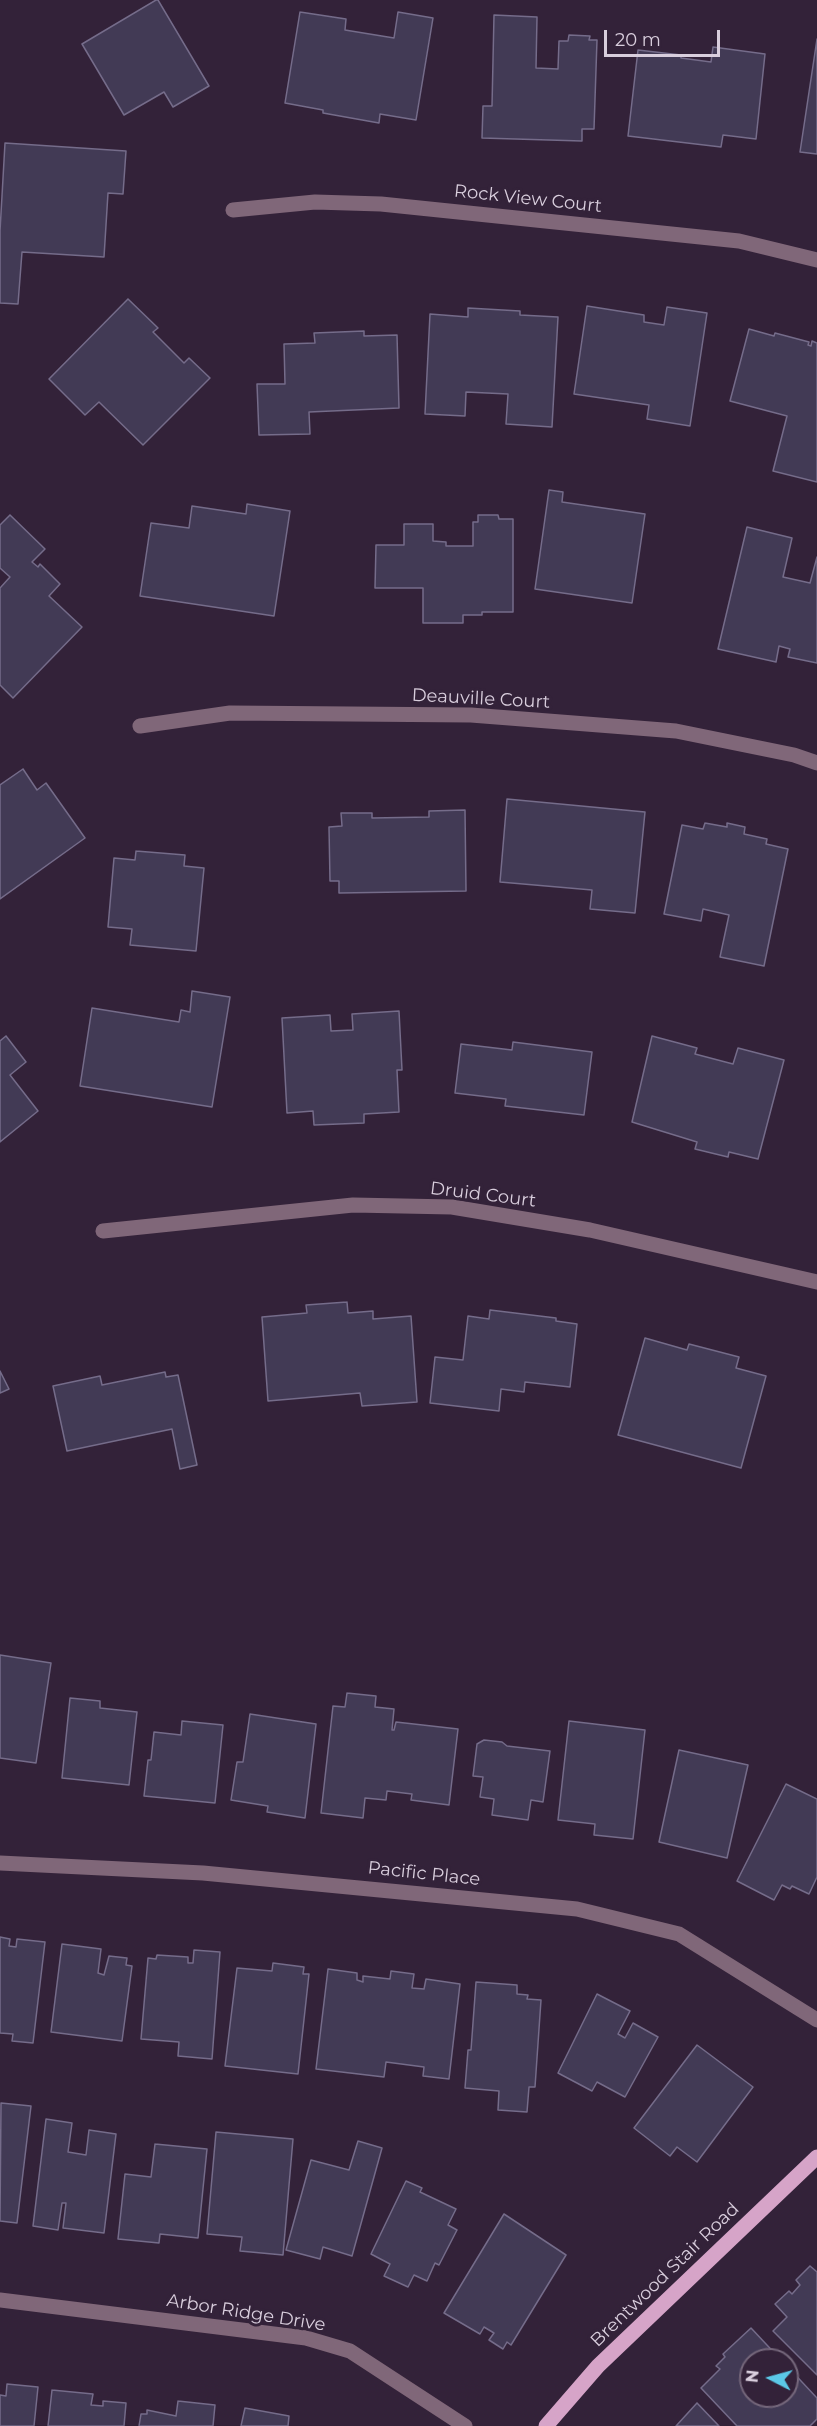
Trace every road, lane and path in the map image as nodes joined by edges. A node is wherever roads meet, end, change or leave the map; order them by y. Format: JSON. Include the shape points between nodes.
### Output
{"nodes":[{"id":1,"x":233,"y":210,"type":"dead end"},
{"id":2,"x":817,"y":260,"type":"edge"},
{"id":3,"x":140,"y":726,"type":"dead end"},
{"id":4,"x":817,"y":763,"type":"edge"},
{"id":5,"x":103,"y":1231,"type":"dead end"},
{"id":6,"x":817,"y":1282,"type":"edge"},
{"id":7,"x":0,"y":1863,"type":"edge"},
{"id":8,"x":817,"y":2020,"type":"edge"},
{"id":9,"x":817,"y":2157,"type":"edge"},
{"id":10,"x":0,"y":2300,"type":"edge"},
{"id":11,"x":465,"y":2426,"type":"edge"},
{"id":12,"x":546,"y":2426,"type":"edge"}],
"edges":[{"from":1,"to":2,"type":"street","name":"Rock View Court","via":[[315,202],[381,204],[739,241]]},
{"from":3,"to":4,"type":"street","name":"Deauville Court","via":[[230,713],[471,715],[676,731]]},
{"from":5,"to":6,"type":"street","name":"Druid Court","via":[[353,1205],[452,1207],[590,1230]]},
{"from":7,"to":8,"type":"street","name":"Pacific Place","via":[[203,1873],[577,1909],[679,1934]]},
{"from":9,"to":12,"type":"main road","name":"Brentwood Stair Road","via":[[598,2366]]},
{"from":10,"to":11,"type":"street","name":"Arbor Ridge Drive","via":[[306,2338],[350,2351]]}]}
